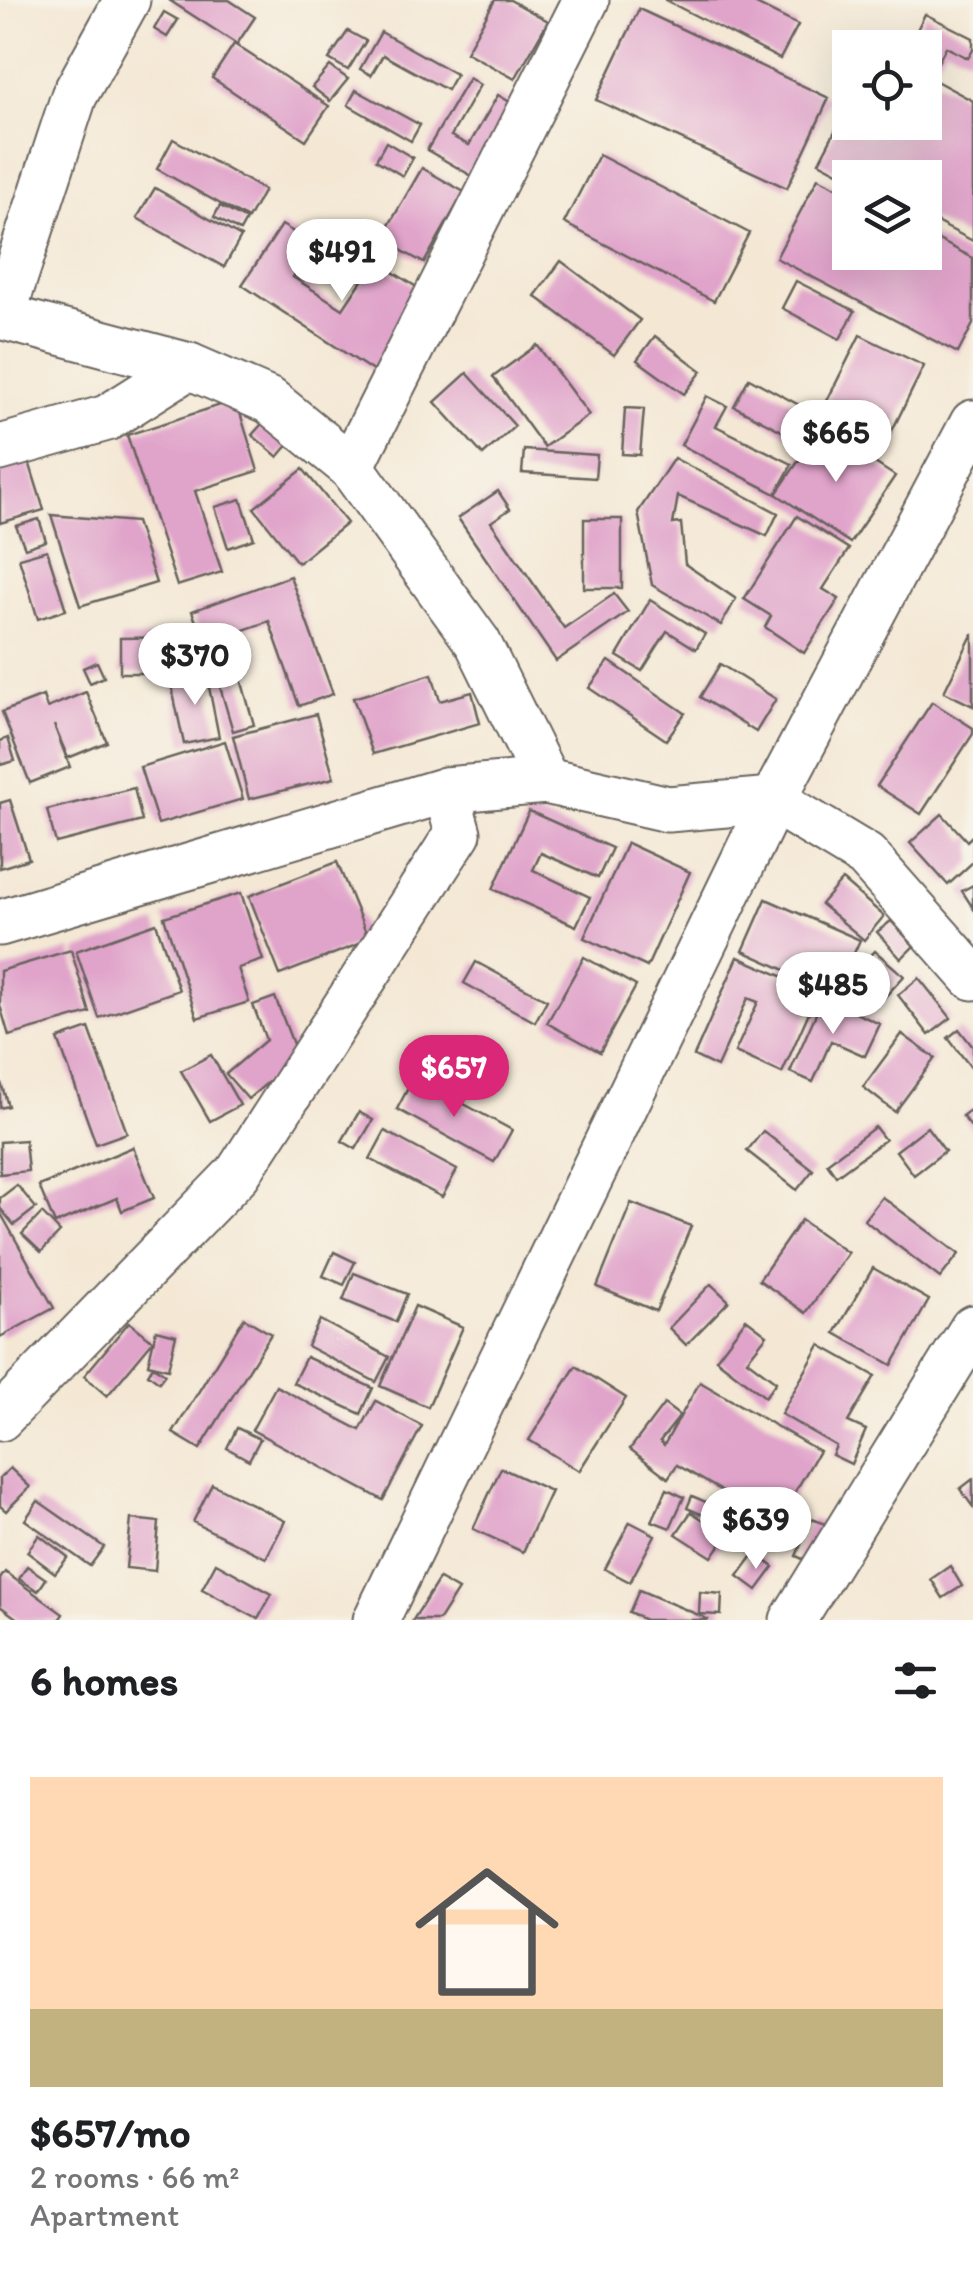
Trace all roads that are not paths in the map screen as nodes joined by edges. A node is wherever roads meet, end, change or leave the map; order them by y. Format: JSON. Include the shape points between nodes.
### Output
{"nodes":[{"id":1,"x":127,"y":0,"type":"edge"},
{"id":2,"x":586,"y":0,"type":"edge"},
{"id":3,"x":1,"y":316,"type":"edge"},
{"id":4,"x":190,"y":366,"type":"junction"},
{"id":5,"x":973,"y":423,"type":"edge"},
{"id":6,"x":0,"y":448,"type":"edge"},
{"id":7,"x":351,"y":467,"type":"junction"},
{"id":8,"x":546,"y":781,"type":"junction"},
{"id":9,"x":446,"y":790,"type":"junction"},
{"id":10,"x":773,"y":800,"type":"junction"},
{"id":11,"x":0,"y":923,"type":"edge"},
{"id":12,"x":973,"y":977,"type":"edge"},
{"id":13,"x":973,"y":1328,"type":"edge"},
{"id":14,"x":0,"y":1418,"type":"edge"},
{"id":15,"x":376,"y":1620,"type":"edge"},
{"id":16,"x":793,"y":1620,"type":"edge"}],
"edges":[{"from":1,"to":3,"type":"street","via":[[74,96]]},
{"from":2,"to":7,"type":"street"},
{"from":3,"to":4,"type":"street"},
{"from":4,"to":6,"type":"street","via":[[106,418]]},
{"from":4,"to":7,"type":"street","via":[[270,402]]},
{"from":5,"to":10,"type":"street"},
{"from":7,"to":8,"type":"street","via":[[478,643]]},
{"from":8,"to":9,"type":"street"},
{"from":8,"to":10,"type":"street","via":[[668,809]]},
{"from":9,"to":11,"type":"street"},
{"from":9,"to":14,"type":"street","via":[[458,833],[238,1172]]},
{"from":10,"to":12,"type":"street","via":[[866,856]]},
{"from":10,"to":15,"type":"street"},
{"from":13,"to":16,"type":"street"}]}
